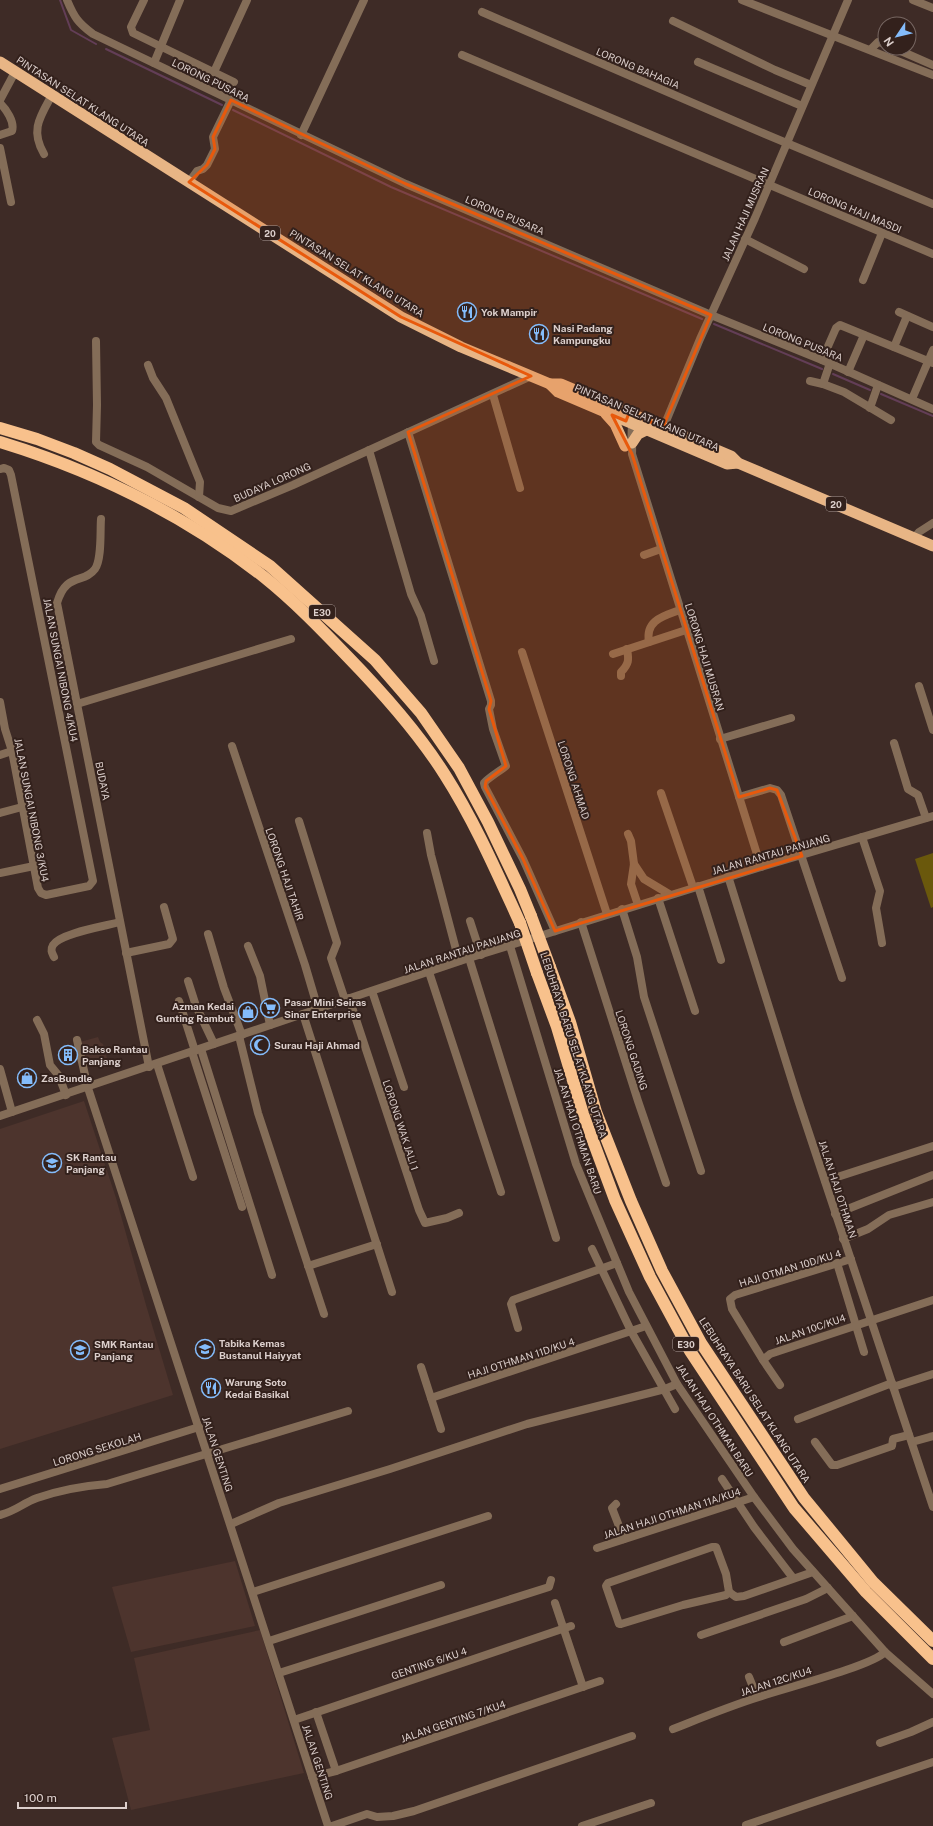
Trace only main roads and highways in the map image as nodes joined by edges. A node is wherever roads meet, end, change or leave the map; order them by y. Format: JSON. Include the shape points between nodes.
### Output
{"nodes":[{"id":1,"x":0,"y":62,"type":"edge"},
{"id":2,"x":550,"y":384,"type":"junction"},
{"id":3,"x":604,"y":412,"type":"junction"},
{"id":4,"x":630,"y":418,"type":"junction"},
{"id":5,"x":0,"y":428,"type":"edge"},
{"id":6,"x":646,"y":430,"type":"junction"},
{"id":7,"x":661,"y":431,"type":"junction"},
{"id":8,"x":0,"y":442,"type":"edge"},
{"id":9,"x":933,"y":546,"type":"edge"},
{"id":10,"x":933,"y":1641,"type":"edge"},
{"id":11,"x":933,"y":1659,"type":"edge"}],
"edges":[{"from":1,"to":2,"type":"highway","name":"PINTASAN SELAT KLANG UTARA","number":"20","via":[[402,317],[461,347]]},
{"from":2,"to":3,"type":"highway","name":"PINTASAN SELAT KLANG UTARA","number":"20","via":[[558,392]]},
{"from":2,"to":4,"type":"highway","name":"PINTASAN SELAT KLANG UTARA","number":"20","via":[[561,384]]},
{"from":3,"to":4,"type":"highway","name":"PINTASAN SELAT KLANG UTARA","number":"20"},
{"from":3,"to":6,"type":"highway","via":[[630,448],[638,434]]},
{"from":4,"to":6,"type":"highway","name":"PINTASAN SELAT KLANG UTARA","number":"20"},
{"from":4,"to":7,"type":"highway","name":"PINTASAN SELAT KLANG UTARA","number":"20"},
{"from":5,"to":10,"type":"highway","name":"LEBUHRAYA BARU SELAT KLANG UTARA","number":"E30","bridge":true,"via":[[37,439],[95,462],[151,490],[184,508],[270,566],[375,660],[421,713],[460,768],[520,889],[570,1022],[596,1112],[631,1201],[662,1271],[701,1343],[804,1498],[873,1582]]},
{"from":6,"to":7,"type":"highway","name":"PINTASAN SELAT KLANG UTARA","number":"20"},
{"from":7,"to":9,"type":"highway","name":"PINTASAN SELAT KLANG UTARA","number":"20","via":[[731,456],[738,463]]},
{"from":8,"to":11,"type":"highway","name":"LEBUHRAYA BARU SELAT KLANG UTARA","number":"E30","bridge":true,"via":[[70,466],[144,500],[248,565],[309,616],[406,721],[445,775],[477,830],[520,923],[557,1026],[583,1114],[615,1200],[650,1277],[690,1351],[794,1508],[866,1592]]}]}
